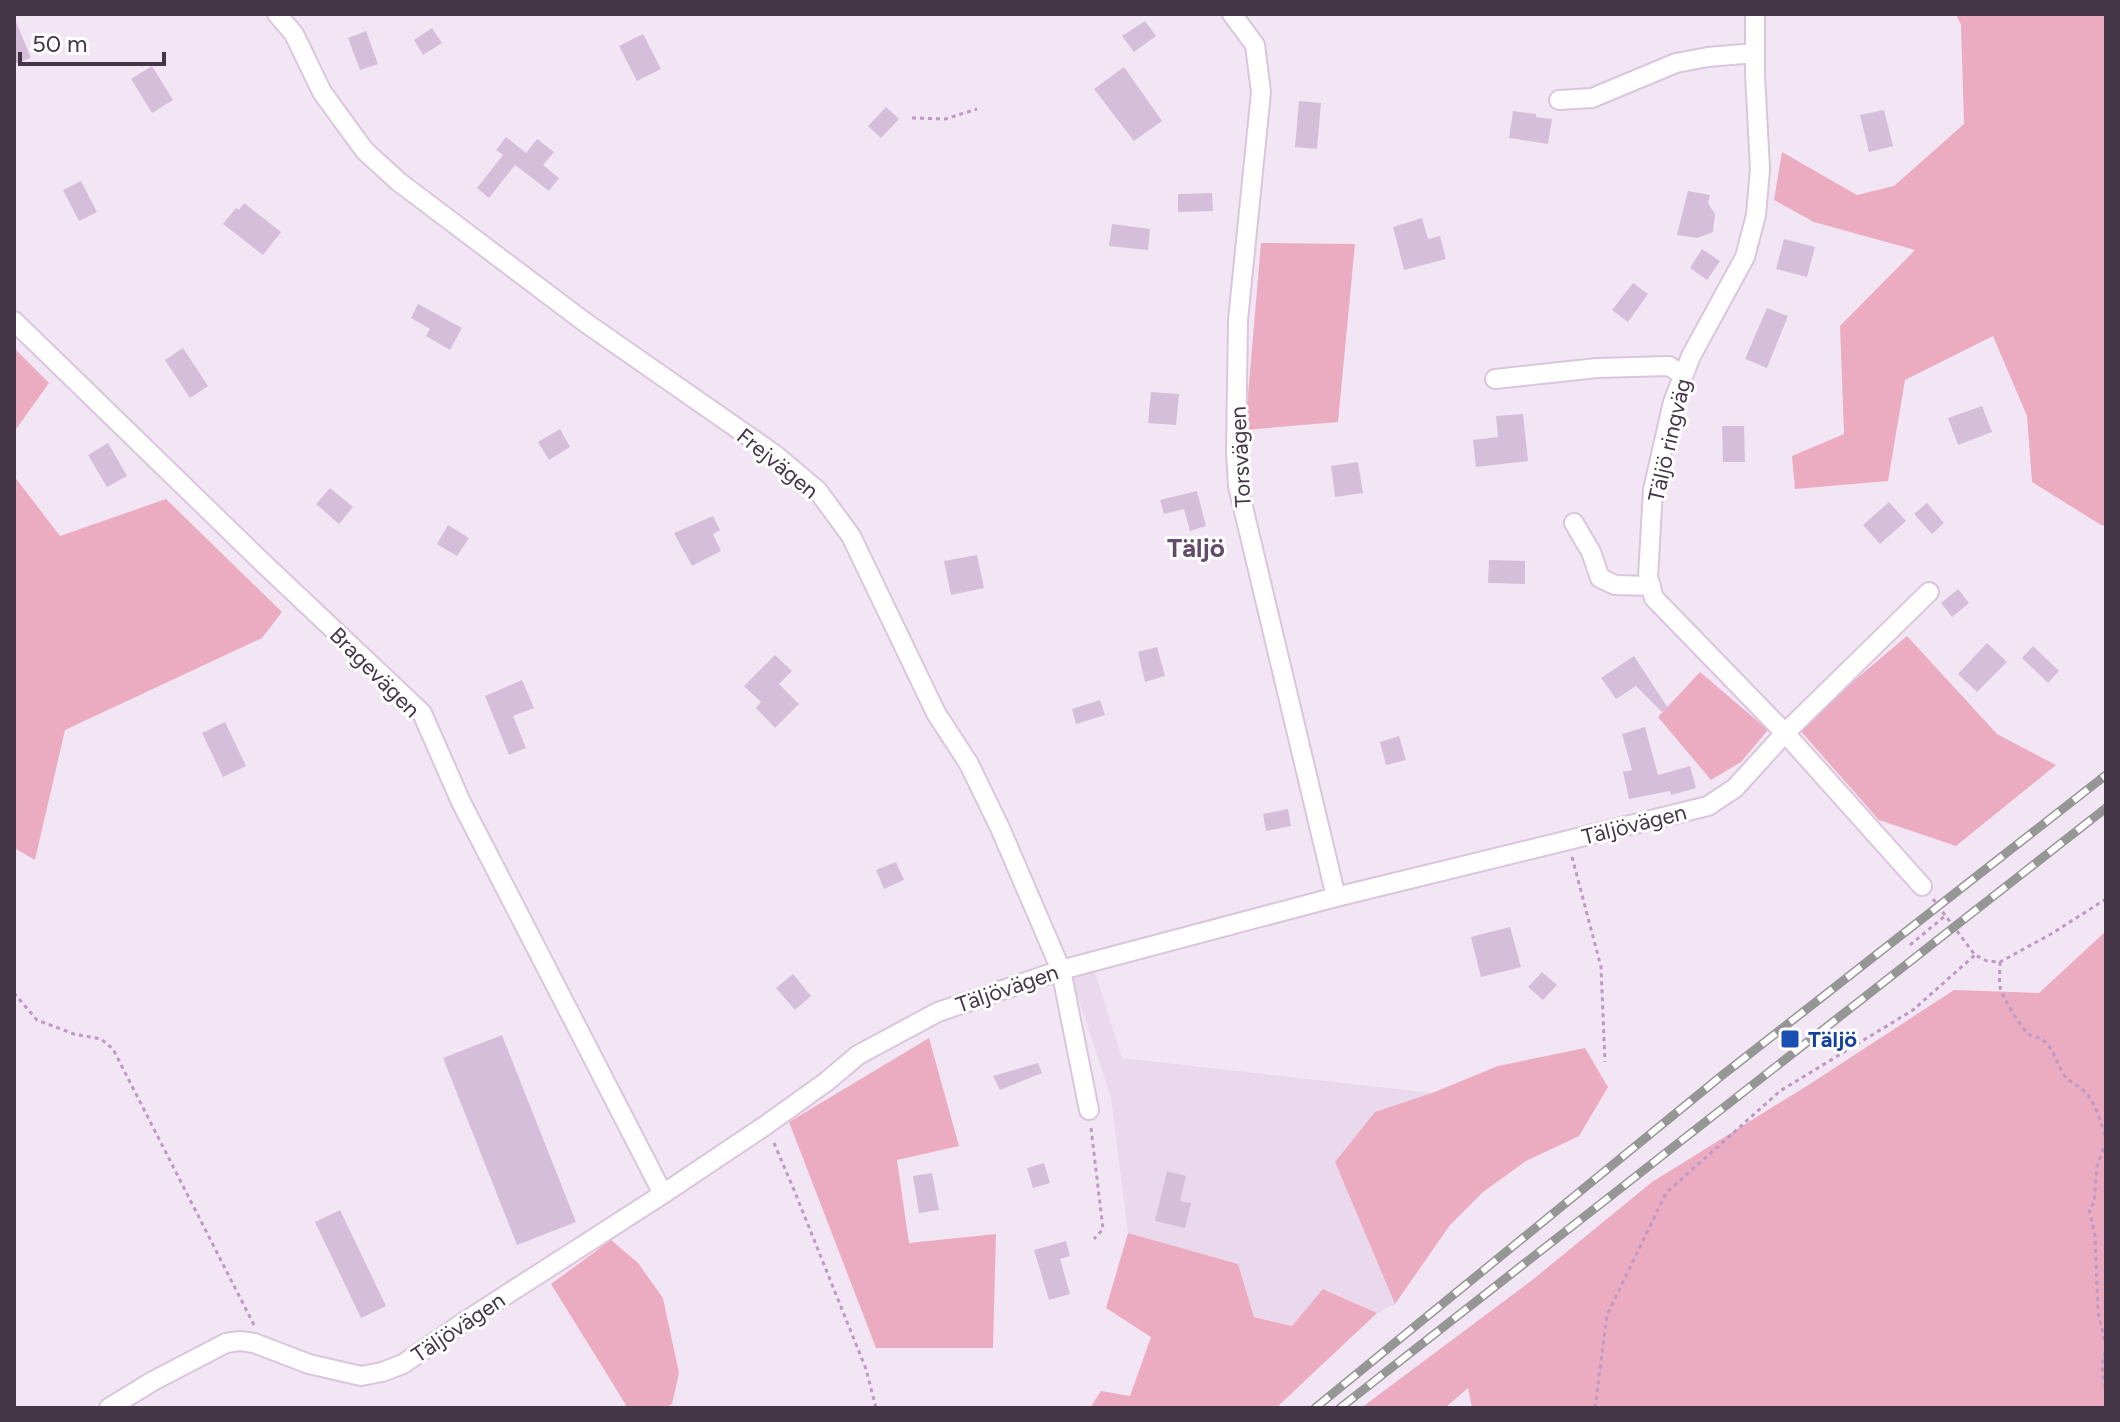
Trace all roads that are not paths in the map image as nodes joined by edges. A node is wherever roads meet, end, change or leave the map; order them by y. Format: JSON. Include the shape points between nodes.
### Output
{"nodes":[{"id":1,"x":277,"y":14,"type":"edge"},
{"id":2,"x":1232,"y":14,"type":"edge"},
{"id":3,"x":1755,"y":14,"type":"edge"},
{"id":4,"x":1755,"y":53,"type":"junction"},
{"id":5,"x":1559,"y":100,"type":"dead end"},
{"id":6,"x":14,"y":321,"type":"edge"},
{"id":7,"x":1683,"y":375,"type":"junction"},
{"id":8,"x":1495,"y":379,"type":"dead end"},
{"id":9,"x":1574,"y":523,"type":"dead end"},
{"id":10,"x":1651,"y":586,"type":"junction"},
{"id":11,"x":1929,"y":592,"type":"dead end"},
{"id":12,"x":1785,"y":733,"type":"junction"},
{"id":13,"x":1922,"y":886,"type":"road end"},
{"id":14,"x":1336,"y":897,"type":"junction"},
{"id":15,"x":1061,"y":970,"type":"junction"},
{"id":16,"x":1089,"y":1110,"type":"road end"},
{"id":17,"x":663,"y":1194,"type":"junction"},
{"id":18,"x":109,"y":1408,"type":"edge"}],
"edges":[{"from":1,"to":15,"type":"street","name":"Frejvägen","via":[[351,132],[399,182],[818,491],[851,536],[936,713],[969,764]]},
{"from":2,"to":14,"type":"street","name":"Torsvägen","via":[[1255,45],[1261,92],[1238,320],[1238,486]]},
{"from":3,"to":4,"type":"street","name":"Täljö ringväg"},
{"from":4,"to":5,"type":"street","via":[[1676,63],[1592,98]]},
{"from":4,"to":7,"type":"street","name":"Täljö ringväg","via":[[1760,169],[1756,215],[1745,257]]},
{"from":6,"to":17,"type":"street","name":"Bragevägen","via":[[422,713],[461,802]]},
{"from":7,"to":8,"type":"street","via":[[1669,366]]},
{"from":7,"to":10,"type":"street","name":"Täljö ringväg","via":[[1653,490]]},
{"from":9,"to":10,"type":"street","via":[[1600,578],[1615,585]]},
{"from":10,"to":12,"type":"street","via":[[1654,598]]},
{"from":11,"to":12,"type":"street","name":"Täljövägen"},
{"from":12,"to":13,"type":"street"},
{"from":12,"to":14,"type":"street","name":"Täljövägen","via":[[1735,788],[1708,806]]},
{"from":14,"to":15,"type":"street","name":"Täljövägen"},
{"from":15,"to":16,"type":"street","name":"Frejvägen"},
{"from":15,"to":17,"type":"street","name":"Täljövägen","via":[[953,1006],[858,1055]]},
{"from":17,"to":18,"type":"street","name":"Täljövägen","via":[[403,1364],[361,1376],[266,1347],[226,1343]]}]}
